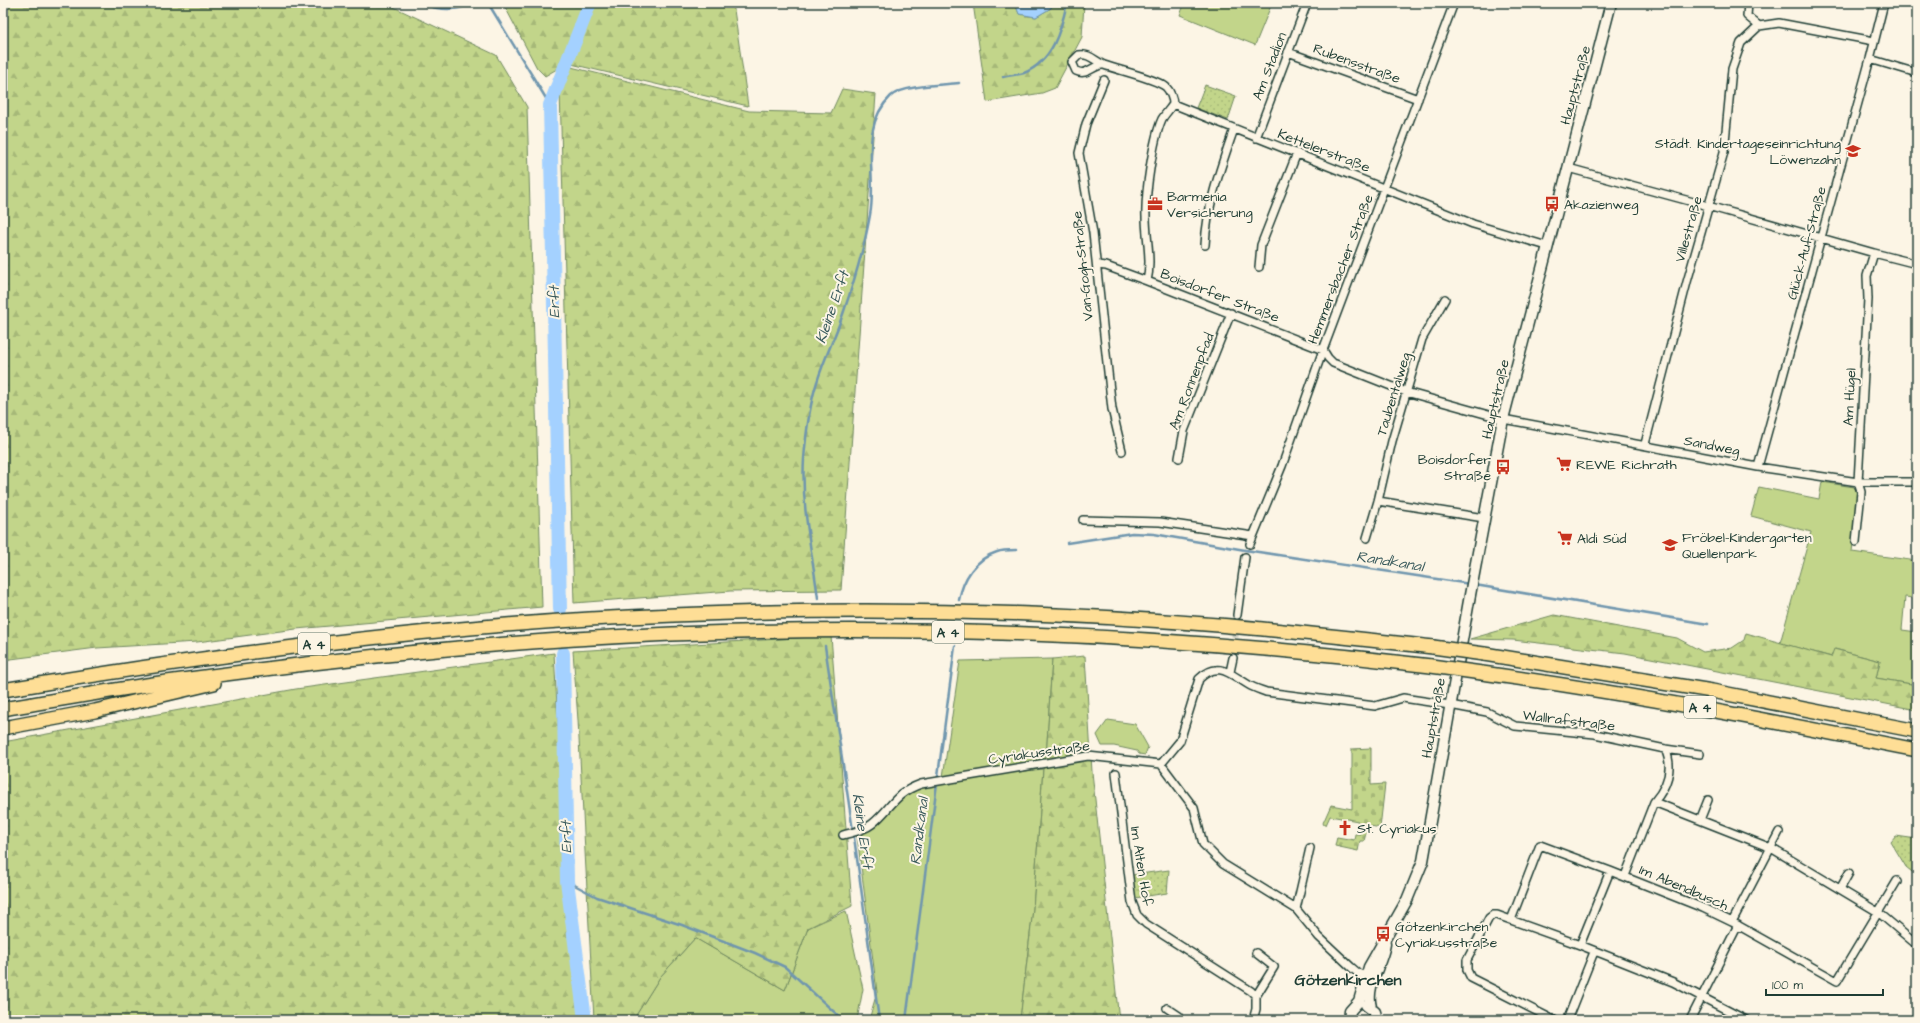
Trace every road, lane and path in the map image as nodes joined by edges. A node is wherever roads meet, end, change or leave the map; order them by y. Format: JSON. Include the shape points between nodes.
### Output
{"nodes":[{"id":1,"x":1308,"y":3,"type":"edge"},
{"id":2,"x":1454,"y":3,"type":"edge"},
{"id":3,"x":1611,"y":3,"type":"edge"},
{"id":4,"x":1748,"y":3,"type":"edge"},
{"id":5,"x":1884,"y":3,"type":"edge"},
{"id":6,"x":1759,"y":26,"type":"junction"},
{"id":7,"x":1874,"y":41,"type":"junction"},
{"id":8,"x":1288,"y":52,"type":"junction"},
{"id":9,"x":1870,"y":59,"type":"junction"},
{"id":10,"x":1102,"y":65,"type":"dead end"},
{"id":11,"x":1917,"y":73,"type":"edge"},
{"id":12,"x":1104,"y":80,"type":"dead end"},
{"id":13,"x":1418,"y":99,"type":"junction"},
{"id":14,"x":1173,"y":104,"type":"junction"},
{"id":15,"x":1234,"y":129,"type":"junction"},
{"id":16,"x":1256,"y":138,"type":"junction"},
{"id":17,"x":1297,"y":153,"type":"junction"},
{"id":18,"x":1568,"y":168,"type":"junction"},
{"id":19,"x":1385,"y":188,"type":"junction"},
{"id":20,"x":1708,"y":206,"type":"junction"},
{"id":21,"x":1821,"y":238,"type":"junction"},
{"id":22,"x":1205,"y":245,"type":"dead end"},
{"id":23,"x":1547,"y":246,"type":"junction"},
{"id":24,"x":1874,"y":253,"type":"junction"},
{"id":25,"x":1917,"y":264,"type":"edge"},
{"id":26,"x":1097,"y":265,"type":"junction"},
{"id":27,"x":1259,"y":267,"type":"dead end"},
{"id":28,"x":1147,"y":281,"type":"junction"},
{"id":29,"x":1445,"y":298,"type":"dead end"},
{"id":30,"x":1231,"y":314,"type":"junction"},
{"id":31,"x":1323,"y":350,"type":"junction"},
{"id":32,"x":1406,"y":392,"type":"junction"},
{"id":33,"x":1504,"y":419,"type":"junction"},
{"id":34,"x":1645,"y":444,"type":"junction"},
{"id":35,"x":1122,"y":451,"type":"dead end"},
{"id":36,"x":1180,"y":458,"type":"dead end"},
{"id":37,"x":1758,"y":467,"type":"junction"},
{"id":38,"x":1858,"y":482,"type":"junction"},
{"id":39,"x":1917,"y":482,"type":"edge"},
{"id":40,"x":1378,"y":502,"type":"junction"},
{"id":41,"x":1484,"y":518,"type":"junction"},
{"id":42,"x":1083,"y":520,"type":"dead end"},
{"id":43,"x":1253,"y":536,"type":"junction"},
{"id":44,"x":1367,"y":538,"type":"dead end"},
{"id":45,"x":1856,"y":542,"type":"dead end"},
{"id":46,"x":1250,"y":544,"type":"dead end"},
{"id":47,"x":1245,"y":557,"type":"dead end"},
{"id":48,"x":1237,"y":615,"type":"tunnel mouth"},
{"id":49,"x":1233,"y":658,"type":"tunnel mouth"},
{"id":50,"x":288,"y":666,"type":"junction"},
{"id":51,"x":1230,"y":672,"type":"junction"},
{"id":52,"x":6,"y":689,"type":"edge"},
{"id":53,"x":1450,"y":705,"type":"junction"},
{"id":54,"x":3,"y":709,"type":"edge"},
{"id":55,"x":3,"y":728,"type":"edge"},
{"id":56,"x":1917,"y":731,"type":"edge"},
{"id":57,"x":1665,"y":749,"type":"junction"},
{"id":58,"x":1917,"y":750,"type":"edge"},
{"id":59,"x":1700,"y":754,"type":"dead end"},
{"id":60,"x":1161,"y":764,"type":"junction"},
{"id":61,"x":1116,"y":773,"type":"dead end"},
{"id":62,"x":1708,"y":800,"type":"dead end"},
{"id":63,"x":1654,"y":802,"type":"junction"},
{"id":64,"x":1700,"y":820,"type":"junction"},
{"id":65,"x":1778,"y":832,"type":"dead end"},
{"id":66,"x":845,"y":835,"type":"dead end"},
{"id":67,"x":1310,"y":848,"type":"dead end"},
{"id":68,"x":1772,"y":848,"type":"junction"},
{"id":69,"x":1610,"y":871,"type":"junction"},
{"id":70,"x":1849,"y":873,"type":"dead end"},
{"id":71,"x":1625,"y":876,"type":"junction"},
{"id":72,"x":1897,"y":881,"type":"dead end"},
{"id":73,"x":1840,"y":889,"type":"junction"},
{"id":74,"x":1296,"y":909,"type":"junction"},
{"id":75,"x":1878,"y":912,"type":"junction"},
{"id":76,"x":1510,"y":920,"type":"junction"},
{"id":77,"x":1735,"y":923,"type":"junction"},
{"id":78,"x":1580,"y":945,"type":"junction"},
{"id":79,"x":1917,"y":945,"type":"edge"},
{"id":80,"x":1594,"y":952,"type":"junction"},
{"id":81,"x":1256,"y":953,"type":"dead end"},
{"id":82,"x":1369,"y":978,"type":"junction"},
{"id":83,"x":1256,"y":996,"type":"junction"},
{"id":84,"x":1701,"y":996,"type":"junction"},
{"id":85,"x":1356,"y":1006,"type":"junction"},
{"id":86,"x":1167,"y":1008,"type":"dead end"},
{"id":87,"x":1377,"y":1015,"type":"edge"},
{"id":88,"x":1181,"y":1019,"type":"edge"},
{"id":89,"x":1253,"y":1020,"type":"edge"},
{"id":90,"x":1349,"y":1020,"type":"edge"},
{"id":91,"x":1554,"y":1020,"type":"edge"},
{"id":92,"x":1567,"y":1020,"type":"edge"},
{"id":93,"x":1690,"y":1020,"type":"edge"},
{"id":94,"x":1746,"y":1020,"type":"edge"}],
"edges":[{"from":1,"to":8,"type":"street","name":"Am Stadion"},
{"from":2,"to":13,"type":"street","name":"Hemmersbacher Straße"},
{"from":3,"to":18,"type":"main road","name":"Hauptstraße"},
{"from":4,"to":6,"type":"street","via":[[1747,16]]},
{"from":5,"to":7,"type":"street","name":"Glück-Auf-Straße"},
{"from":6,"to":7,"type":"street","via":[[1779,23]]},
{"from":6,"to":20,"type":"street","name":"Villestraße","via":[[1741,43],[1732,69],[1724,152]]},
{"from":7,"to":9,"type":"street","name":"Glück-Auf-Straße"},
{"from":8,"to":13,"type":"street","name":"Rubensstraße"},
{"from":8,"to":16,"type":"street","name":"Am Stadion"},
{"from":9,"to":11,"type":"street"},
{"from":9,"to":21,"type":"street","name":"Glück-Auf-Straße"},
{"from":10,"to":14,"type":"street","via":[[1166,87],[1172,96]]},
{"from":12,"to":26,"type":"street","name":"Van-Gogh-Straße","via":[[1086,124],[1079,153]]},
{"from":13,"to":19,"type":"street","name":"Hemmersbacher Straße"},
{"from":14,"to":15,"type":"street","name":"Kettelerstraße"},
{"from":14,"to":28,"type":"street","name":"Boisdorfer Straße","via":[[1162,119],[1149,179],[1146,216],[1150,270]]},
{"from":15,"to":16,"type":"street","name":"Kettelerstraße"},
{"from":15,"to":22,"type":"street","via":[[1214,187]]},
{"from":16,"to":17,"type":"street","name":"Kettelerstraße"},
{"from":17,"to":19,"type":"street","name":"Kettelerstraße"},
{"from":17,"to":27,"type":"street","via":[[1261,245]]},
{"from":18,"to":20,"type":"street"},
{"from":18,"to":23,"type":"main road","name":"Hauptstraße"},
{"from":19,"to":23,"type":"street","name":"Kettelerstraße","via":[[1473,224]]},
{"from":19,"to":31,"type":"street","name":"Hemmersbacher Straße"},
{"from":20,"to":21,"type":"street"},
{"from":20,"to":34,"type":"street","name":"Villestraße"},
{"from":21,"to":24,"type":"street"},
{"from":21,"to":37,"type":"street","name":"Glück-Auf-Straße"},
{"from":23,"to":33,"type":"main road","name":"Hauptstraße"},
{"from":24,"to":25,"type":"street"},
{"from":24,"to":38,"type":"street","name":"Am Hügel","via":[[1867,276],[1868,299]]},
{"from":26,"to":28,"type":"street","name":"Boisdorfer Straße"},
{"from":26,"to":35,"type":"street","name":"Van-Gogh-Straße","via":[[1112,408]]},
{"from":28,"to":30,"type":"street","name":"Boisdorfer Straße"},
{"from":29,"to":32,"type":"street","name":"Taubentalweg","via":[[1422,339]]},
{"from":30,"to":31,"type":"street","name":"Boisdorfer Straße"},
{"from":30,"to":36,"type":"street","name":"Am Ronnenpfad","via":[[1184,431]]},
{"from":31,"to":32,"type":"street","name":"Boisdorfer Straße","via":[[1333,363]]},
{"from":31,"to":43,"type":"street","name":"Hemmersbacher Straße","via":[[1282,466]]},
{"from":32,"to":33,"type":"street","name":"Boisdorfer Straße"},
{"from":32,"to":40,"type":"street","name":"Taubentalweg"},
{"from":33,"to":34,"type":"street","name":"Sandweg"},
{"from":33,"to":41,"type":"main road","name":"Hauptstraße"},
{"from":34,"to":37,"type":"street","name":"Sandweg"},
{"from":37,"to":38,"type":"street","name":"Sandweg"},
{"from":38,"to":39,"type":"street","name":"Sandweg"},
{"from":38,"to":45,"type":"street","name":"Am Hügel","via":[[1861,492]]},
{"from":40,"to":41,"type":"street"},
{"from":40,"to":44,"type":"street","name":"Taubentalweg"},
{"from":41,"to":53,"type":"main road","name":"Hauptstraße"},
{"from":42,"to":43,"type":"street","via":[[1160,522]]},
{"from":43,"to":46,"type":"street","name":"Hemmersbacher Straße"},
{"from":47,"to":48,"type":"street"},
{"from":49,"to":51,"type":"street"},
{"from":50,"to":54,"type":"highway","number":"A 4","via":[[163,682]]},
{"from":50,"to":55,"type":"highway","via":[[95,711]]},
{"from":50,"to":58,"type":"highway","number":"A 4","bridge":true,"via":[[567,640],[734,632],[851,630],[1024,633],[1141,639],[1256,648],[1482,673],[1684,704]]},
{"from":51,"to":53,"type":"street","name":"Wallrafstraße","via":[[1250,686],[1266,692],[1375,706],[1402,698]]},
{"from":51,"to":60,"type":"street","via":[[1218,669],[1206,672],[1199,679],[1180,741]]},
{"from":52,"to":56,"type":"highway","number":"A 4","bridge":true,"via":[[138,668],[390,636],[592,619],[911,612],[1214,625],[1433,647],[1712,691]]},
{"from":53,"to":57,"type":"street","name":"Wallrafstraße","via":[[1487,712],[1515,726],[1595,734]]},
{"from":53,"to":82,"type":"main road","name":"Hauptstraße","via":[[1423,862],[1414,886],[1385,942],[1383,956]]},
{"from":57,"to":59,"type":"street","name":"Wallrafstraße"},
{"from":57,"to":63,"type":"street","via":[[1669,768],[1667,780],[1662,793]]},
{"from":60,"to":66,"type":"street","name":"Cyriakusstraße","via":[[1088,756],[931,782],[910,788],[899,795],[878,819],[861,830]]},
{"from":60,"to":74,"type":"street","via":[[1194,808],[1203,844],[1223,864]]},
{"from":61,"to":83,"type":"street","name":"Im Alten Hof","via":[[1132,902],[1137,915],[1146,924]]},
{"from":62,"to":64,"type":"street"},
{"from":63,"to":64,"type":"street"},
{"from":63,"to":71,"type":"street"},
{"from":64,"to":68,"type":"street"},
{"from":65,"to":68,"type":"street","name":"Im Abendbusch"},
{"from":67,"to":74,"type":"street"},
{"from":68,"to":73,"type":"street"},
{"from":68,"to":77,"type":"street","name":"Im Abendbusch"},
{"from":69,"to":71,"type":"street","name":"Im Abendbusch"},
{"from":69,"to":76,"type":"street","name":"Im Abendbusch","via":[[1540,845]]},
{"from":69,"to":78,"type":"street"},
{"from":70,"to":73,"type":"street"},
{"from":71,"to":77,"type":"street","name":"Im Abendbusch"},
{"from":72,"to":75,"type":"street"},
{"from":73,"to":75,"type":"street"},
{"from":74,"to":82,"type":"street","via":[[1319,937],[1358,974]]},
{"from":75,"to":77,"type":"street","name":"Im Abendbusch","via":[[1837,981]]},
{"from":75,"to":79,"type":"street"},
{"from":76,"to":78,"type":"street"},
{"from":76,"to":91,"type":"street","via":[[1497,915],[1489,918],[1467,960],[1466,970],[1471,978]]},
{"from":77,"to":84,"type":"street"},
{"from":78,"to":80,"type":"street"},
{"from":80,"to":84,"type":"street","via":[[1673,982]]},
{"from":80,"to":92,"type":"street"},
{"from":81,"to":83,"type":"street","via":[[1274,967]]},
{"from":82,"to":85,"type":"main road","name":"Hauptstraße"},
{"from":82,"to":87,"type":"main road","name":"Hauptstraße","via":[[1370,994]]},
{"from":83,"to":89,"type":"street"},
{"from":84,"to":93,"type":"street"},
{"from":84,"to":94,"type":"street"},
{"from":85,"to":87,"type":"main road","name":"Hauptstraße","via":[[1364,1004]]},
{"from":85,"to":90,"type":"main road","name":"Hauptstraße","via":[[1350,1012]]},
{"from":86,"to":88,"type":"street"}]}
